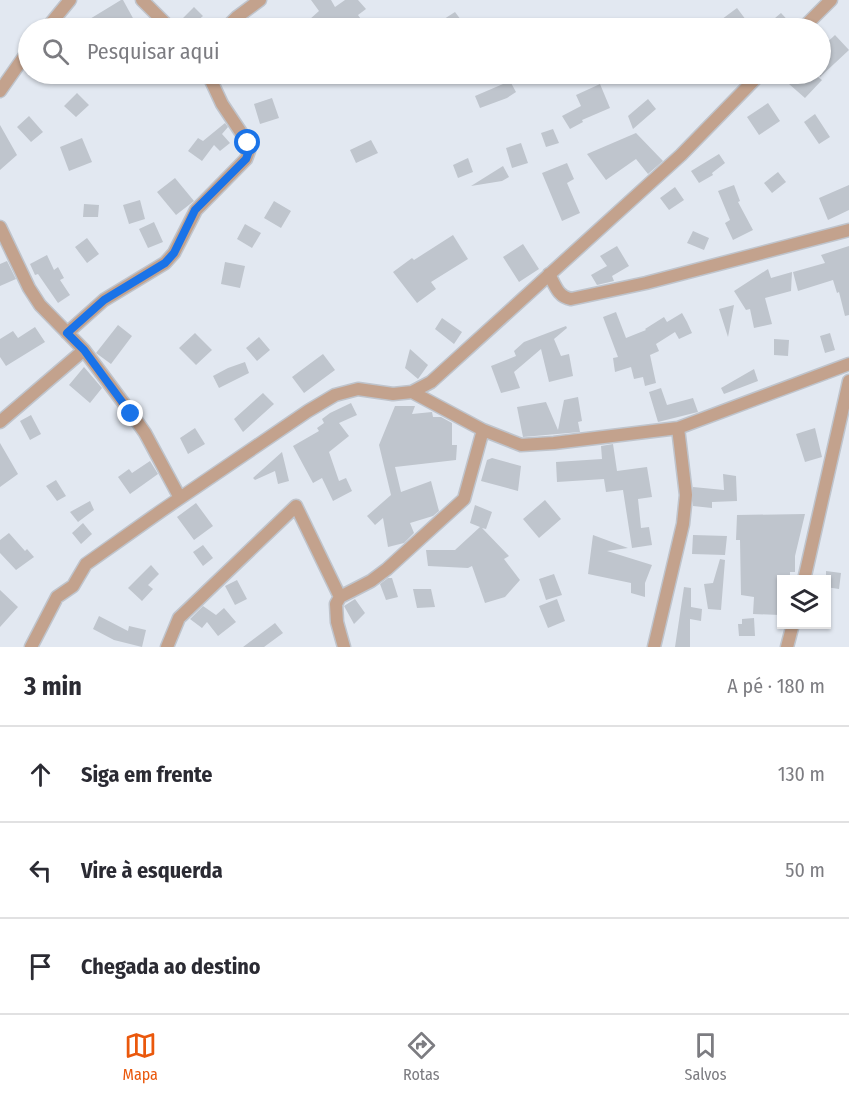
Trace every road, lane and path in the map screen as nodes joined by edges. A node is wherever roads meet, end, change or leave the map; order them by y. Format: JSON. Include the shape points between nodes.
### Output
{"nodes":[{"id":1,"x":70,"y":0,"type":"edge"},
{"id":2,"x":142,"y":0,"type":"edge"},
{"id":3,"x":260,"y":0,"type":"edge"},
{"id":4,"x":831,"y":0,"type":"edge"},
{"id":5,"x":55,"y":18,"type":"edge"},
{"id":6,"x":159,"y":18,"type":"edge"},
{"id":7,"x":236,"y":18,"type":"edge"},
{"id":8,"x":813,"y":18,"type":"edge"},
{"id":9,"x":18,"y":65,"type":"edge"},
{"id":10,"x":213,"y":84,"type":"edge"},
{"id":11,"x":750,"y":84,"type":"edge"},
{"id":12,"x":0,"y":91,"type":"edge"},
{"id":13,"x":0,"y":227,"type":"edge"},
{"id":14,"x":849,"y":230,"type":"edge"},
{"id":15,"x":549,"y":274,"type":"junction"},
{"id":16,"x":67,"y":333,"type":"junction"},
{"id":17,"x":84,"y":350,"type":"junction"},
{"id":18,"x":849,"y":364,"type":"edge"},
{"id":19,"x":849,"y":381,"type":"edge"},
{"id":20,"x":412,"y":392,"type":"junction"},
{"id":21,"x":0,"y":422,"type":"edge"},
{"id":22,"x":678,"y":428,"type":"junction"},
{"id":23,"x":483,"y":430,"type":"junction"},
{"id":24,"x":180,"y":498,"type":"junction"},
{"id":25,"x":805,"y":575,"type":"edge"},
{"id":26,"x":340,"y":597,"type":"junction"},
{"id":27,"x":792,"y":629,"type":"edge"},
{"id":28,"x":31,"y":647,"type":"edge"},
{"id":29,"x":167,"y":647,"type":"edge"},
{"id":30,"x":344,"y":647,"type":"edge"},
{"id":31,"x":654,"y":647,"type":"edge"},
{"id":32,"x":787,"y":647,"type":"edge"}],
"edges":[{"from":1,"to":5,"type":"street"},
{"from":2,"to":6,"type":"street"},
{"from":3,"to":7,"type":"street"},
{"from":4,"to":8,"type":"street"},
{"from":9,"to":12,"type":"street"},
{"from":10,"to":16,"type":"street","via":[[248,143],[246,159],[195,210],[165,263],[104,300]]},
{"from":11,"to":15,"type":"street","via":[[681,155]]},
{"from":13,"to":16,"type":"street","via":[[29,288]]},
{"from":14,"to":15,"type":"street","via":[[571,299],[560,294]]},
{"from":15,"to":20,"type":"street","via":[[430,382]]},
{"from":16,"to":17,"type":"street"},
{"from":17,"to":21,"type":"street"},
{"from":17,"to":24,"type":"street","via":[[145,433]]},
{"from":18,"to":22,"type":"street"},
{"from":19,"to":25,"type":"street"},
{"from":20,"to":23,"type":"street"},
{"from":20,"to":24,"type":"street","via":[[393,394],[358,389],[335,395]]},
{"from":22,"to":23,"type":"street","via":[[521,445]]},
{"from":22,"to":31,"type":"street","via":[[686,495],[683,524]]},
{"from":23,"to":26,"type":"street","via":[[464,499],[387,569]]},
{"from":24,"to":28,"type":"street","via":[[86,564],[73,586],[57,597]]},
{"from":26,"to":29,"type":"street","via":[[296,506],[179,618]]},
{"from":26,"to":30,"type":"street","via":[[336,604]]},
{"from":27,"to":32,"type":"street"}]}
